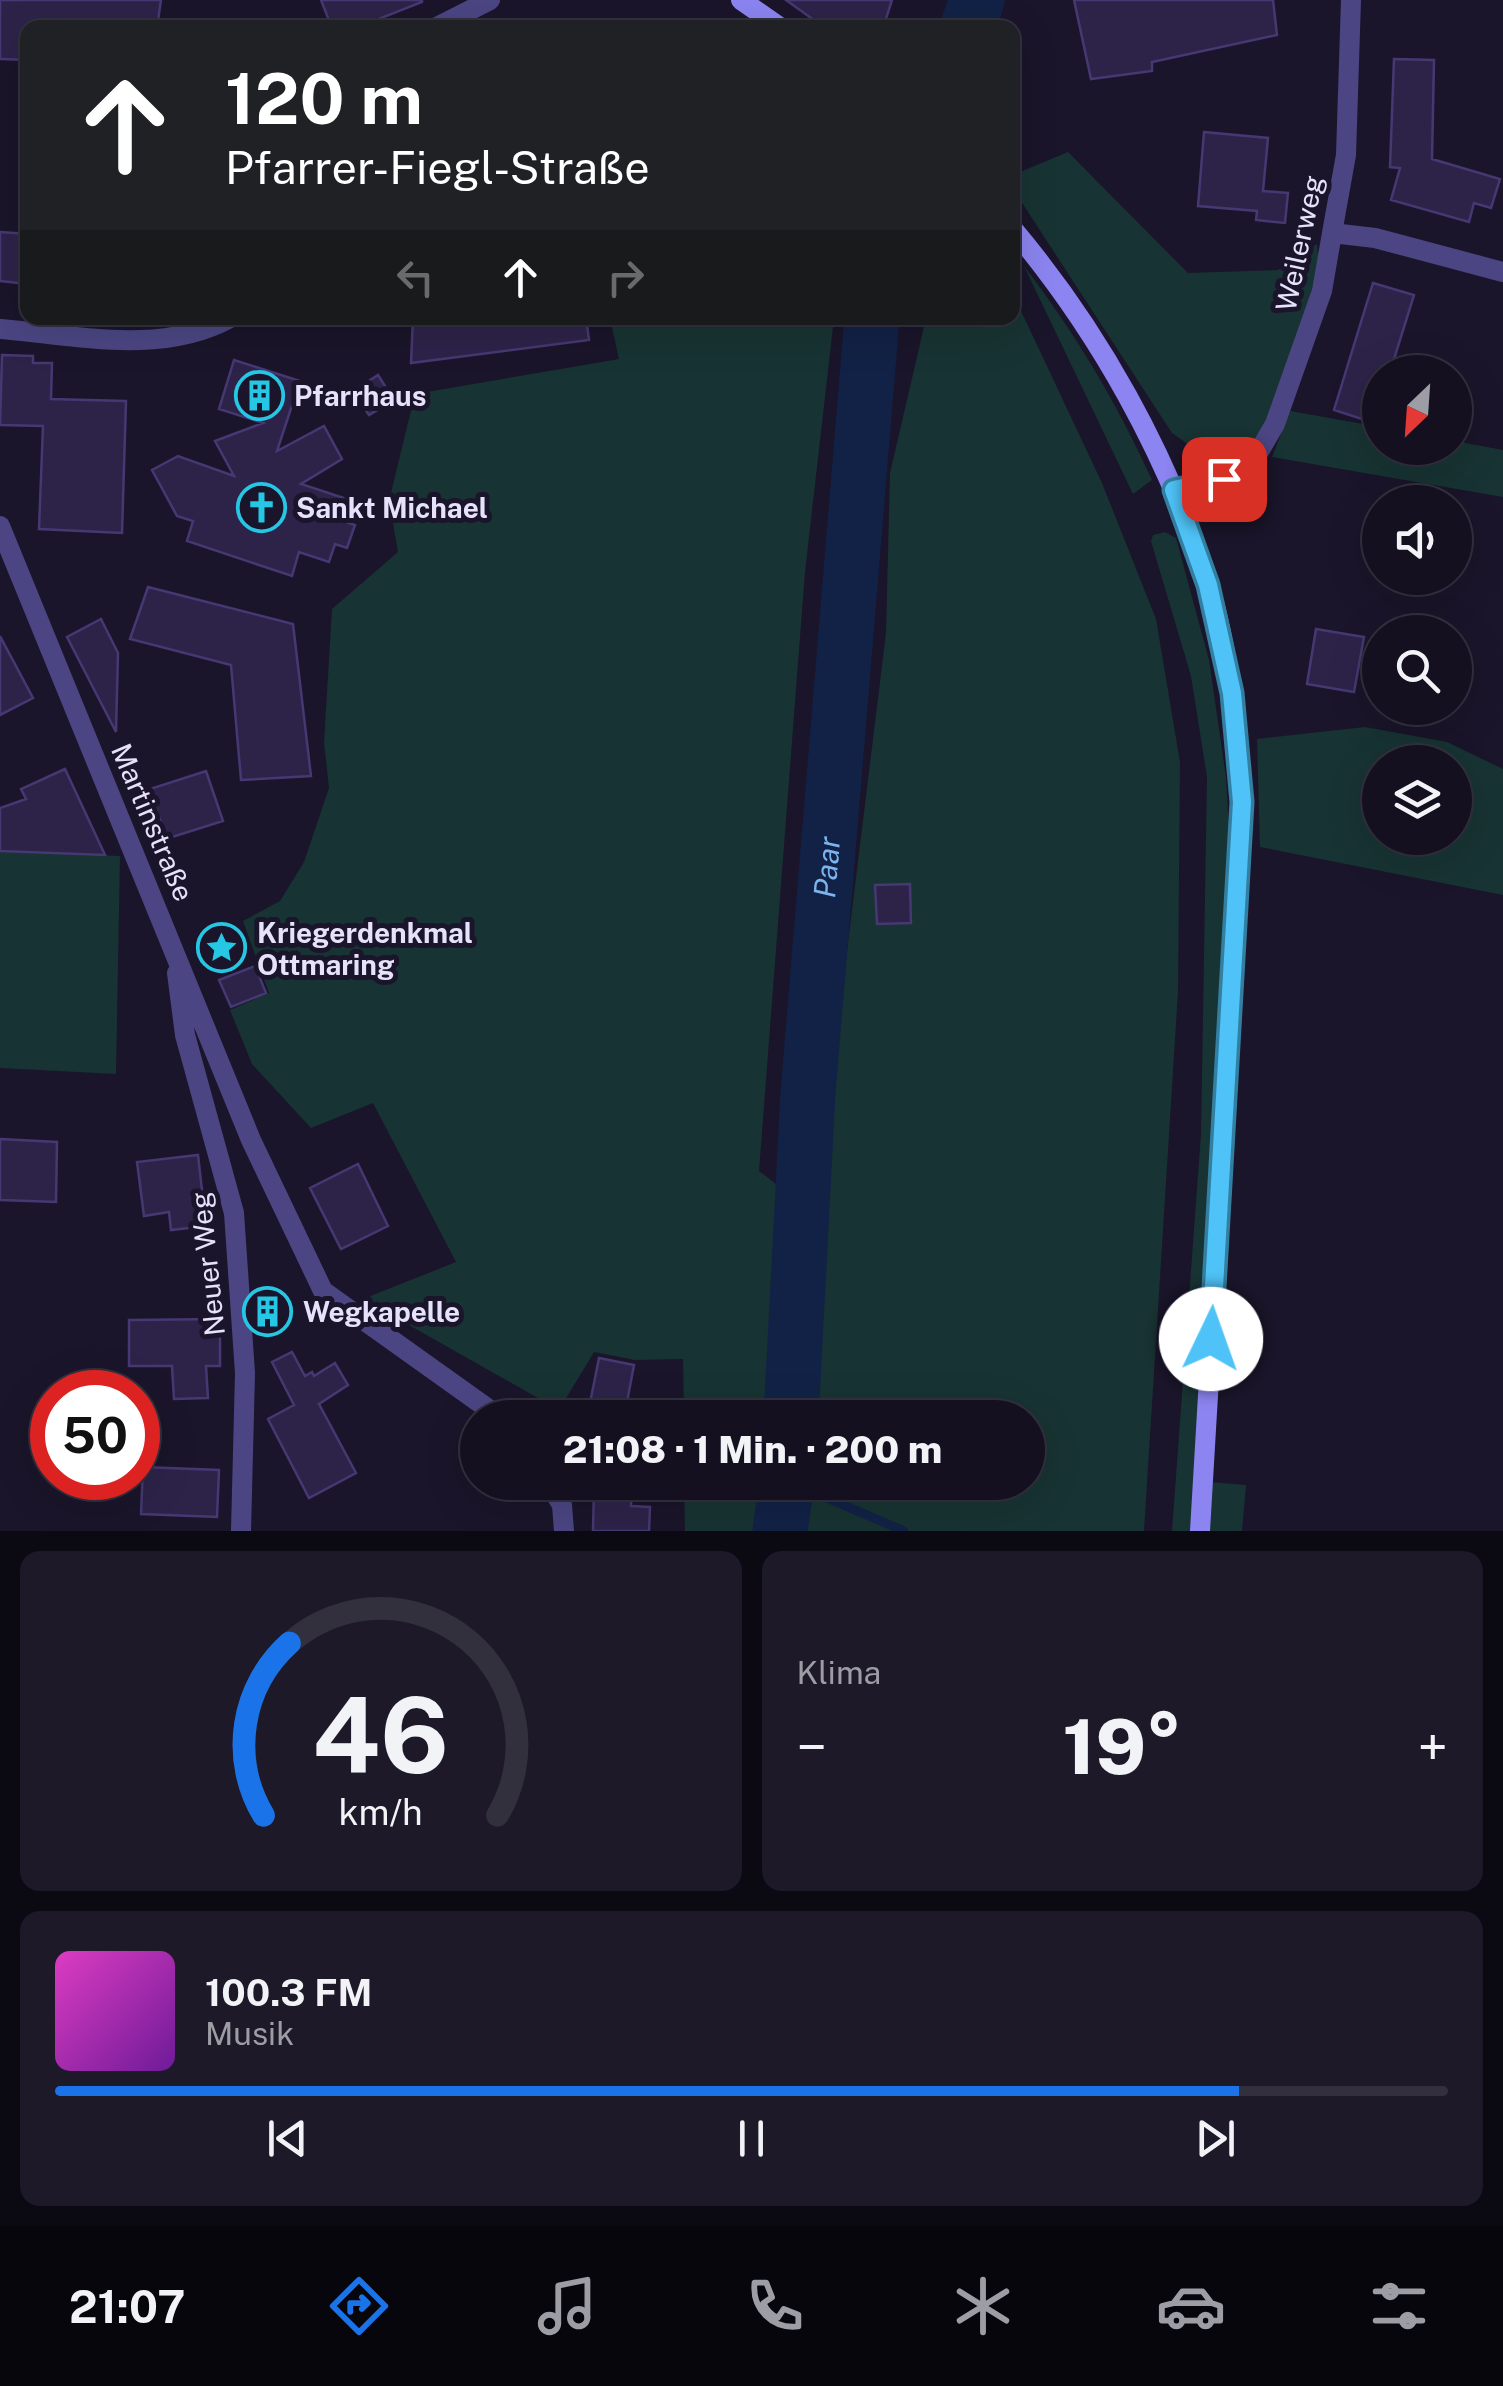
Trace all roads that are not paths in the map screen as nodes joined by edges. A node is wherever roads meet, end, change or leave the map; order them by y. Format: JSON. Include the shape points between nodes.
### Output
{"nodes":[{"id":1,"x":490,"y":0,"type":"edge"},
{"id":2,"x":741,"y":0,"type":"edge"},
{"id":3,"x":1351,"y":0,"type":"edge"},
{"id":4,"x":450,"y":20,"type":"edge"},
{"id":5,"x":769,"y":20,"type":"edge"},
{"id":6,"x":1332,"y":233,"type":"junction"},
{"id":7,"x":1020,"y":239,"type":"edge"},
{"id":8,"x":1503,"y":272,"type":"edge"},
{"id":9,"x":217,"y":325,"type":"edge"},
{"id":10,"x":0,"y":330,"type":"edge"},
{"id":11,"x":1174,"y":490,"type":"junction"},
{"id":12,"x":0,"y":526,"type":"edge"},
{"id":13,"x":172,"y":937,"type":"junction"},
{"id":14,"x":476,"y":1400,"type":"edge"},
{"id":15,"x":559,"y":1500,"type":"edge"},
{"id":16,"x":241,"y":1531,"type":"edge"},
{"id":17,"x":564,"y":1531,"type":"edge"},
{"id":18,"x":1200,"y":1531,"type":"edge"}],
"edges":[{"from":1,"to":4,"type":"street"},
{"from":2,"to":5,"type":"main road"},
{"from":3,"to":6,"type":"street","name":"Weilerweg","via":[[1346,155]]},
{"from":6,"to":8,"type":"street"},
{"from":6,"to":11,"type":"street","name":"Weilerweg","via":[[1322,291],[1275,424],[1254,460],[1224,479]]},
{"from":7,"to":11,"type":"main road","via":[[1116,373]]},
{"from":9,"to":10,"type":"street","via":[[142,342]]},
{"from":11,"to":18,"type":"main road","via":[[1208,585],[1232,693],[1242,802]]},
{"from":12,"to":13,"type":"street","name":"Martinstraße"},
{"from":13,"to":14,"type":"street","name":"Martinstraße","via":[[252,1140],[323,1291]]},
{"from":13,"to":16,"type":"street","name":"Neuer Weg","via":[[186,1035],[234,1214],[246,1373]]},
{"from":15,"to":17,"type":"street"}]}
